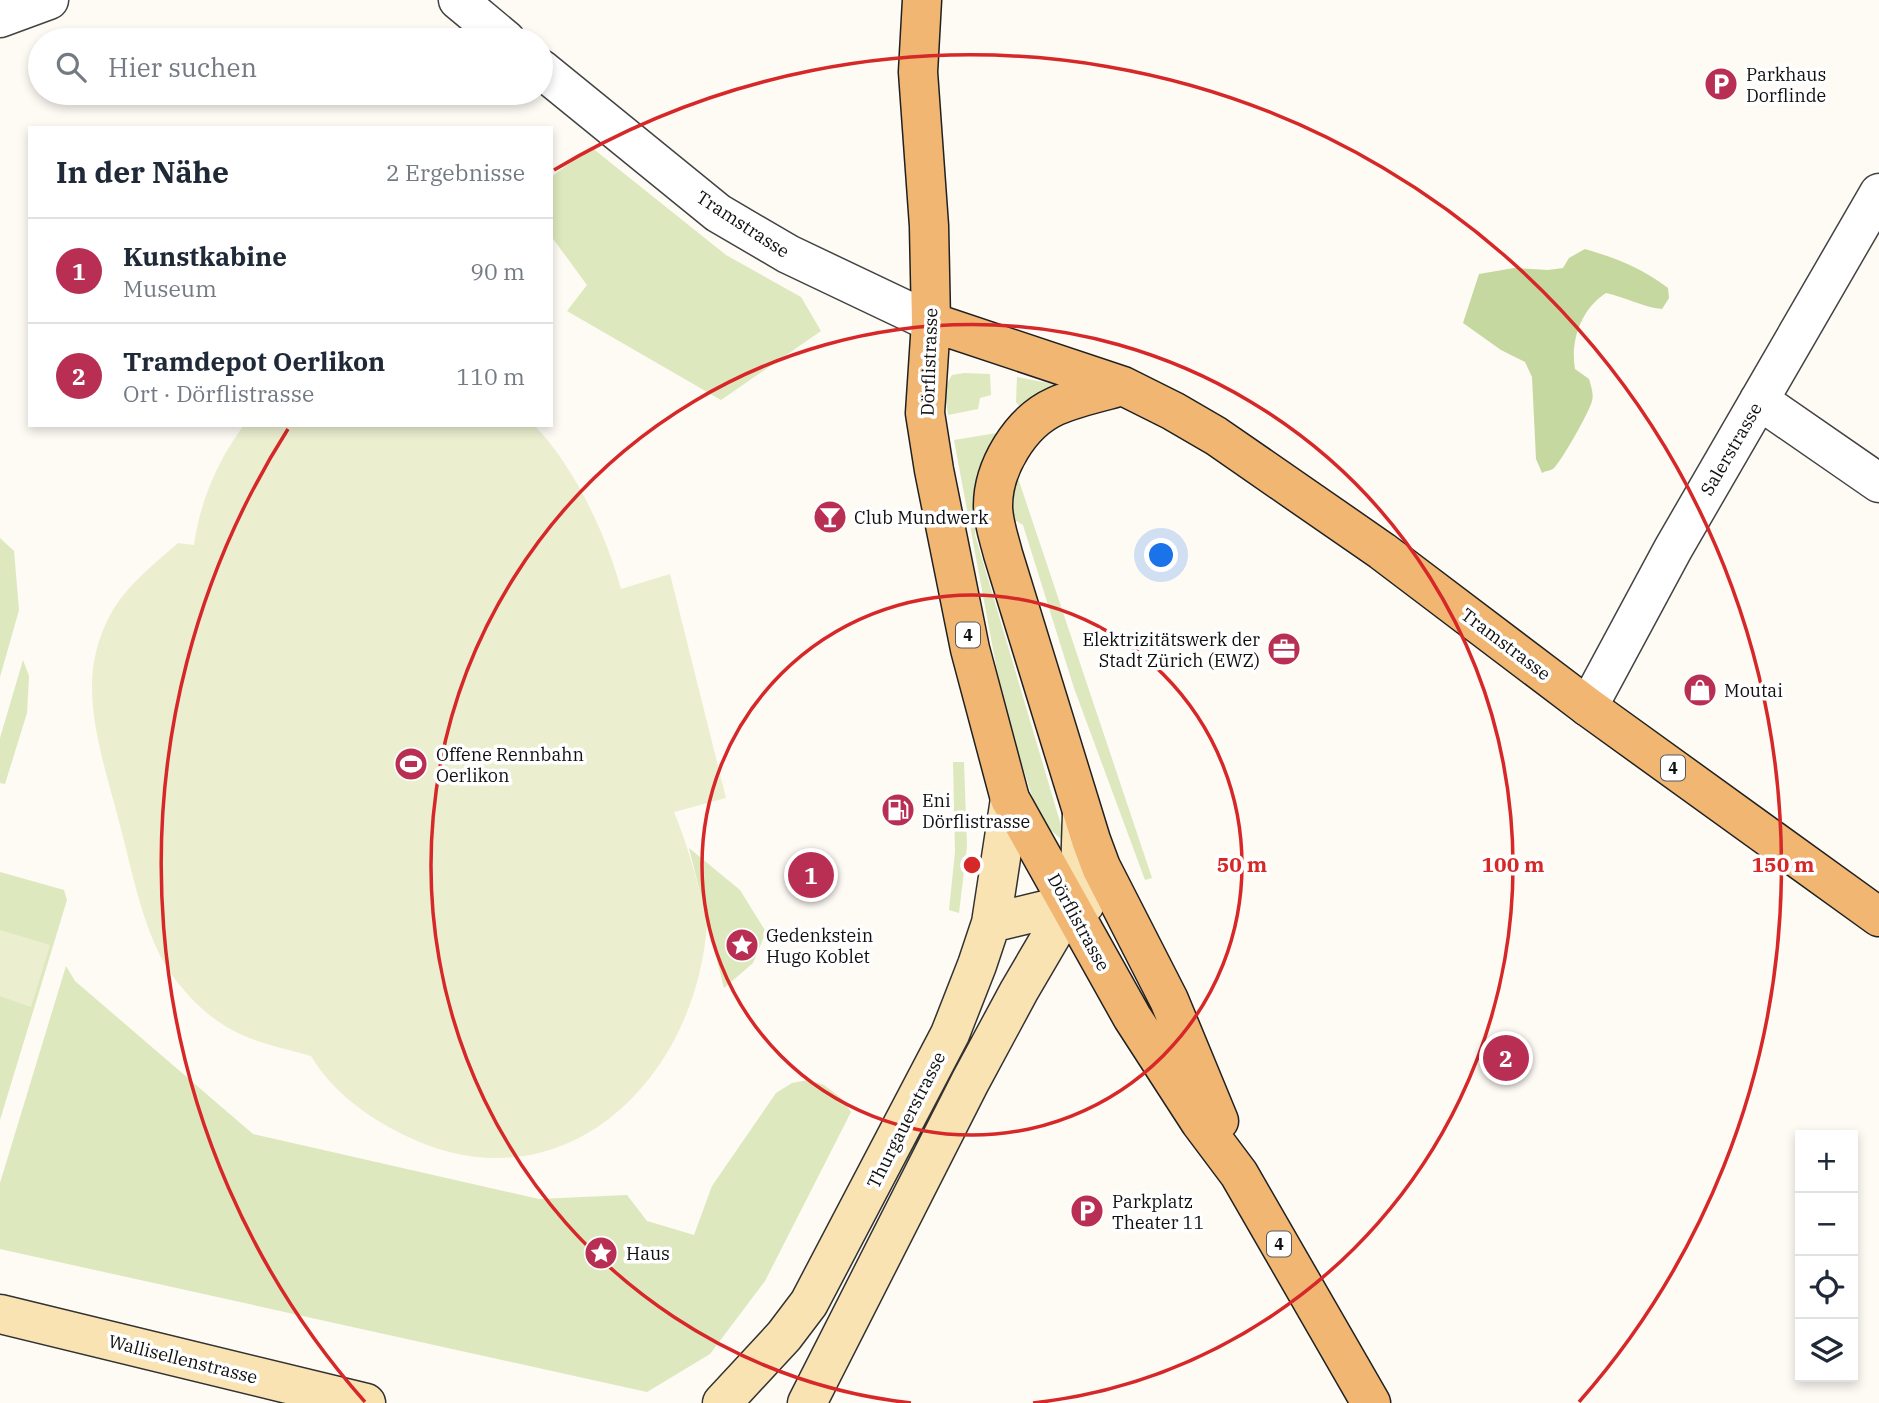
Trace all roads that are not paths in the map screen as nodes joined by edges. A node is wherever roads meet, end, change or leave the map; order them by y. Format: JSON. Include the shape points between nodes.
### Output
{"nodes":[{"id":1,"x":49,"y":0,"type":"edge"},
{"id":2,"x":457,"y":0,"type":"edge"},
{"id":3,"x":922,"y":0,"type":"edge"},
{"id":4,"x":0,"y":18,"type":"edge"},
{"id":5,"x":491,"y":28,"type":"edge"},
{"id":6,"x":553,"y":79,"type":"edge"},
{"id":7,"x":1879,"y":193,"type":"edge"},
{"id":8,"x":931,"y":322,"type":"junction"},
{"id":9,"x":1123,"y":386,"type":"junction"},
{"id":10,"x":1759,"y":400,"type":"junction"},
{"id":11,"x":1879,"y":483,"type":"edge"},
{"id":12,"x":1588,"y":707,"type":"junction"},
{"id":13,"x":1010,"y":799,"type":"junction"},
{"id":14,"x":1082,"y":811,"type":"junction"},
{"id":15,"x":1070,"y":904,"type":"junction"},
{"id":16,"x":1122,"y":906,"type":"junction"},
{"id":17,"x":1879,"y":917,"type":"edge"},
{"id":18,"x":991,"y":923,"type":"junction"},
{"id":19,"x":1227,"y":1157,"type":"junction"},
{"id":20,"x":0,"y":1314,"type":"edge"},
{"id":21,"x":366,"y":1403,"type":"edge"},
{"id":22,"x":722,"y":1403,"type":"edge"},
{"id":23,"x":807,"y":1403,"type":"edge"},
{"id":24,"x":1371,"y":1403,"type":"edge"}],
"edges":[{"from":1,"to":4,"type":"street"},
{"from":2,"to":5,"type":"street"},
{"from":3,"to":8,"type":"main road","name":"Dörflistrasse","number":"4","via":[[918,72]]},
{"from":6,"to":8,"type":"street","name":"Tramstrasse","via":[[718,213],[788,254]]},
{"from":7,"to":10,"type":"street","name":"Salerstrasse"},
{"from":8,"to":9,"type":"main road","name":"Tramstrasse"},
{"from":8,"to":13,"type":"main road","name":"Dörflistrasse","number":"4","via":[[925,413],[928,435],[970,649]]},
{"from":9,"to":12,"type":"main road","name":"Tramstrasse","number":"4","via":[[1216,436],[1381,551]]},
{"from":9,"to":14,"type":"main road","name":"Dörflistrasse","number":"4","via":[[1054,407],[1022,431],[994,489],[995,525]]},
{"from":10,"to":11,"type":"street"},
{"from":10,"to":12,"type":"street","name":"Salerstrasse"},
{"from":12,"to":17,"type":"main road","name":"Tramstrasse","number":"4"},
{"from":13,"to":15,"type":"main road","name":"Dörflistrasse","number":"4"},
{"from":13,"to":18,"type":"main road","name":"Thurgauerstrasse"},
{"from":14,"to":15,"type":"main road","via":[[1080,874]]},
{"from":14,"to":16,"type":"main road","name":"Dörflistrasse","number":"4","via":[[1101,867]]},
{"from":15,"to":16,"type":"main road"},
{"from":15,"to":18,"type":"main road"},
{"from":15,"to":19,"type":"main road","name":"Dörflistrasse","number":"4","via":[[1132,1017]]},
{"from":15,"to":23,"type":"main road","via":[[970,1082]]},
{"from":16,"to":19,"type":"main road","name":"Dörflistrasse","number":"4","via":[[1218,1114]]},
{"from":18,"to":22,"type":"main road","name":"Thurgauerstrasse","via":[[950,1034],[809,1303]]},
{"from":19,"to":24,"type":"main road","name":"Dörflistrasse","number":"4"},
{"from":20,"to":21,"type":"main road","name":"Wallisellenstrasse"}]}
